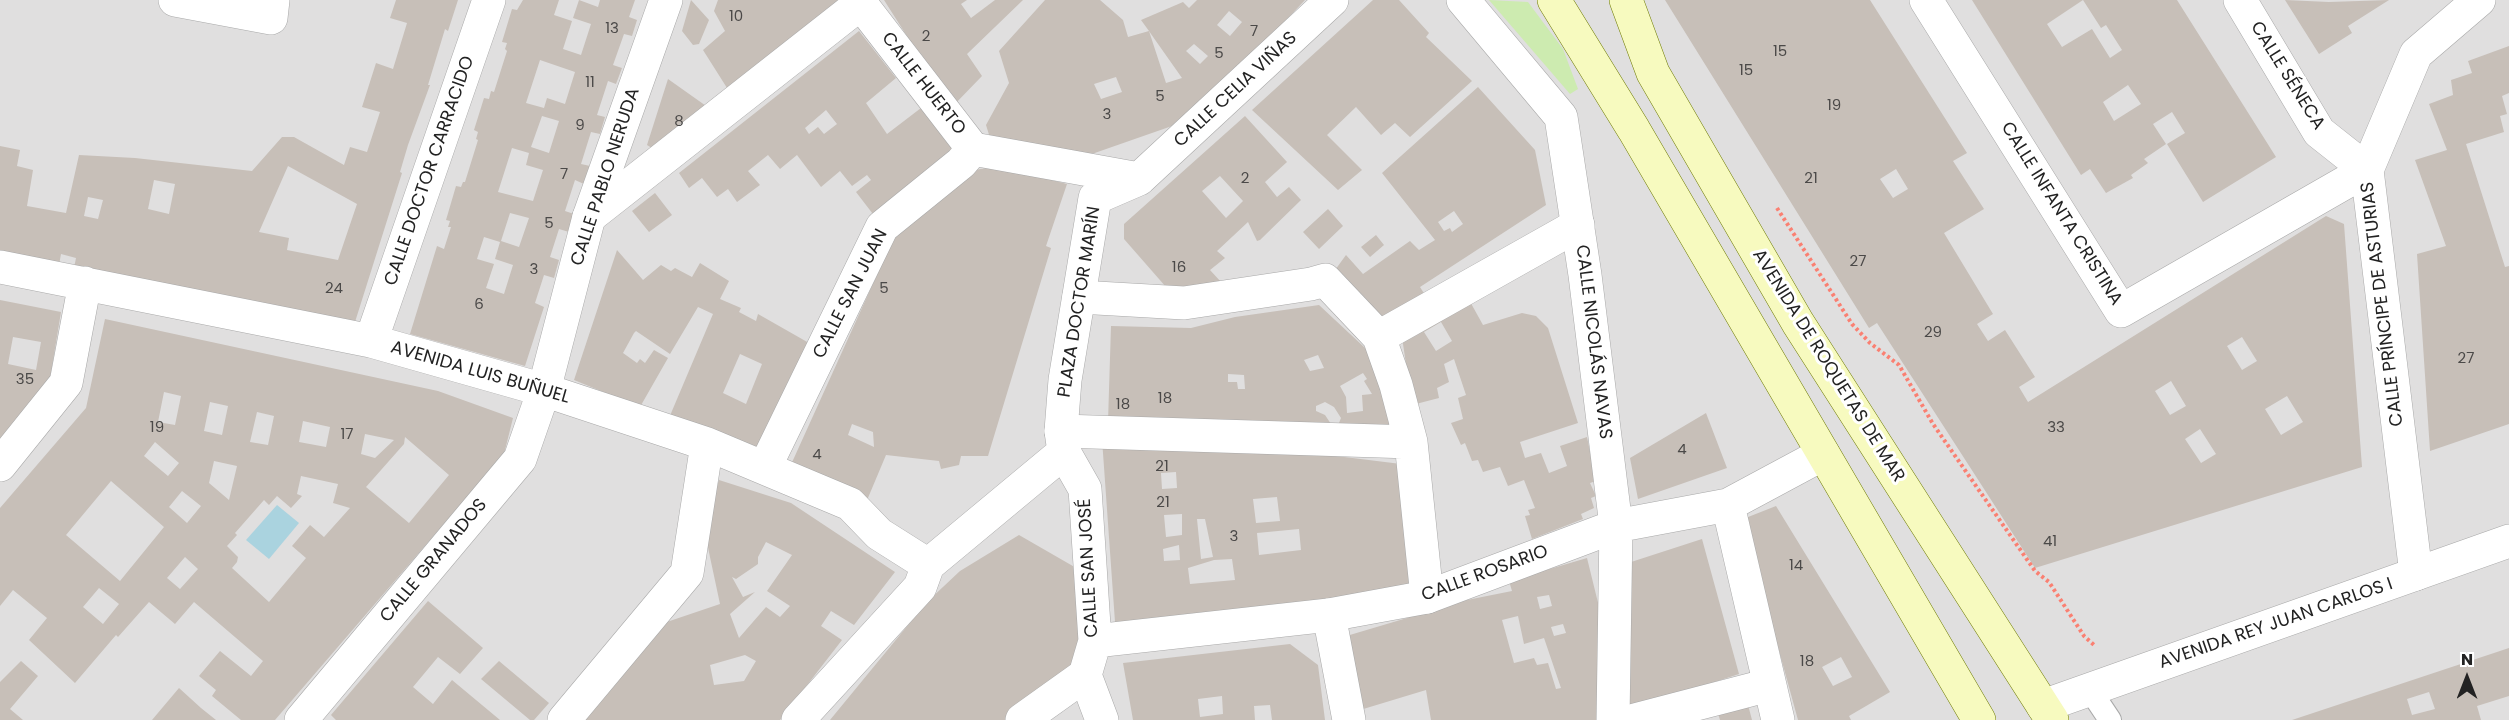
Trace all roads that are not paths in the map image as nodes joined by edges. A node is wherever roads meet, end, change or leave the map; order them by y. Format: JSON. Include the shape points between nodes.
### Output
{"nodes":[{"id":1,"x":175,"y":0,"type":"edge"},
{"id":2,"x":489,"y":0,"type":"edge"},
{"id":3,"x":666,"y":0,"type":"edge"},
{"id":4,"x":1332,"y":0,"type":"edge"},
{"id":5,"x":1463,"y":0,"type":"edge"},
{"id":6,"x":1554,"y":0,"type":"edge"},
{"id":7,"x":1626,"y":0,"type":"edge"},
{"id":8,"x":1926,"y":0,"type":"edge"},
{"id":9,"x":2240,"y":0,"type":"edge"},
{"id":10,"x":2479,"y":0,"type":"edge"},
{"id":11,"x":859,"y":2,"type":"edge"},
{"id":12,"x":272,"y":9,"type":"edge"},
{"id":13,"x":973,"y":149,"type":"junction"},
{"id":14,"x":2367,"y":170,"type":"junction"},
{"id":15,"x":1139,"y":179,"type":"junction"},
{"id":16,"x":589,"y":217,"type":"junction"},
{"id":17,"x":1578,"y":225,"type":"junction"},
{"id":18,"x":0,"y":267,"type":"edge"},
{"id":19,"x":84,"y":283,"type":"junction"},
{"id":20,"x":1079,"y":297,"type":"junction"},
{"id":21,"x":1379,"y":337,"type":"junction"},
{"id":22,"x":371,"y":341,"type":"junction"},
{"id":23,"x":544,"y":390,"type":"junction"},
{"id":24,"x":1063,"y":441,"type":"junction"},
{"id":25,"x":1411,"y":442,"type":"junction"},
{"id":26,"x":707,"y":444,"type":"junction"},
{"id":27,"x":1823,"y":454,"type":"junction"},
{"id":28,"x":0,"y":465,"type":"edge"},
{"id":29,"x":765,"y":467,"type":"junction"},
{"id":30,"x":1728,"y":505,"type":"junction"},
{"id":31,"x":1616,"y":526,"type":"junction"},
{"id":32,"x":2509,"y":541,"type":"edge"},
{"id":33,"x":928,"y":565,"type":"junction"},
{"id":34,"x":2416,"y":574,"type":"junction"},
{"id":35,"x":1427,"y":597,"type":"junction"},
{"id":36,"x":1329,"y":615,"type":"junction"},
{"id":37,"x":1095,"y":641,"type":"junction"},
{"id":38,"x":1085,"y":675,"type":"junction"},
{"id":39,"x":1769,"y":685,"type":"junction"},
{"id":40,"x":2090,"y":690,"type":"junction"},
{"id":41,"x":2048,"y":713,"type":"edge"},
{"id":42,"x":301,"y":720,"type":"edge"},
{"id":43,"x":564,"y":720,"type":"edge"},
{"id":44,"x":798,"y":720,"type":"edge"},
{"id":45,"x":1022,"y":720,"type":"edge"},
{"id":46,"x":1102,"y":720,"type":"edge"},
{"id":47,"x":1349,"y":720,"type":"edge"},
{"id":48,"x":1613,"y":720,"type":"edge"},
{"id":49,"x":1635,"y":720,"type":"edge"},
{"id":50,"x":1778,"y":720,"type":"edge"},
{"id":51,"x":1978,"y":720,"type":"edge"},
{"id":52,"x":2110,"y":720,"type":"edge"}],
"edges":[{"from":1,"to":12,"type":"street"},
{"from":2,"to":22,"type":"street","name":"CALLE DOCTOR CARRACIDO"},
{"from":3,"to":16,"type":"street","name":"CALLE PABLO NERUDA"},
{"from":4,"to":15,"type":"street","name":"CALLE CELIA VIÑAS"},
{"from":5,"to":17,"type":"street","name":"CALLE NICOLÁS NAVAS","via":[[1562,117]]},
{"from":6,"to":27,"type":"main road"},
{"from":7,"to":41,"type":"main road","name":"AVENIDA DE ROQUETAS DE MAR","via":[[1653,73],[1798,323]]},
{"from":8,"to":14,"type":"street","name":"CALLE INFANTA CRISTINA","via":[[2121,311]]},
{"from":9,"to":14,"type":"street","name":"CALLE SÉNECA","via":[[2319,132]]},
{"from":10,"to":14,"type":"street","name":"CALLE PRÍNCIPE DE ASTURIAS","via":[[2416,54]]},
{"from":11,"to":13,"type":"street","name":"CALLE HUERTO"},
{"from":11,"to":16,"type":"street"},
{"from":13,"to":15,"type":"street","name":"CALLE HUERTO"},
{"from":13,"to":29,"type":"street","name":"CALLE SAN JUAN","via":[[882,227]]},
{"from":14,"to":34,"type":"street","name":"CALLE PRÍNCIPE DE ASTURIAS"},
{"from":15,"to":20,"type":"street","name":"PLAZA DOCTOR MARÍN","via":[[1095,198]]},
{"from":16,"to":23,"type":"street","name":"CALLE PABLO NERUDA"},
{"from":17,"to":21,"type":"street"},
{"from":17,"to":31,"type":"street","name":"CALLE NICOLÁS NAVAS"},
{"from":18,"to":19,"type":"street","name":"AVENIDA LUIS BUÑUEL"},
{"from":19,"to":22,"type":"street","name":"AVENIDA LUIS BUÑUEL"},
{"from":19,"to":28,"type":"street","via":[[66,383]]},
{"from":20,"to":21,"type":"street","via":[[1184,303],[1324,279]]},
{"from":20,"to":24,"type":"street","name":"PLAZA DOCTOR MARÍN","via":[[1065,380]]},
{"from":21,"to":25,"type":"street"},
{"from":22,"to":23,"type":"street","name":"AVENIDA LUIS BUÑUEL"},
{"from":23,"to":26,"type":"street","name":"AVENIDA LUIS BUÑUEL"},
{"from":23,"to":42,"type":"street","name":"CALLE GRANADOS","via":[[520,459]]},
{"from":24,"to":25,"type":"street"},
{"from":24,"to":33,"type":"street"},
{"from":24,"to":37,"type":"street","name":"CALLE SAN JOSÉ","via":[[1084,489]]},
{"from":25,"to":35,"type":"street"},
{"from":26,"to":29,"type":"street","name":"AVENIDA LUIS BUÑUEL"},
{"from":26,"to":43,"type":"street","via":[[687,573]]},
{"from":27,"to":30,"type":"street","name":"CALLE ROSARIO"},
{"from":27,"to":51,"type":"main road"},
{"from":29,"to":33,"type":"street","name":"AVENIDA LUIS BUÑUEL","via":[[850,504],[879,534]]},
{"from":30,"to":31,"type":"street","name":"CALLE ROSARIO"},
{"from":30,"to":39,"type":"street"},
{"from":31,"to":35,"type":"street","name":"CALLE ROSARIO"},
{"from":31,"to":48,"type":"street","name":"CALLE NICOLÁS NAVAS"},
{"from":32,"to":34,"type":"street","name":"AVENIDA REY JUAN CARLOS I"},
{"from":33,"to":44,"type":"street","via":[[920,587]]},
{"from":34,"to":40,"type":"street","name":"AVENIDA REY JUAN CARLOS I"},
{"from":35,"to":36,"type":"street","name":"CALLE ROSARIO"},
{"from":36,"to":37,"type":"street","name":"CALLE ROSARIO"},
{"from":36,"to":47,"type":"street"},
{"from":37,"to":38,"type":"street","name":"CALLE SAN JOSÉ"},
{"from":38,"to":45,"type":"street"},
{"from":38,"to":46,"type":"street"},
{"from":39,"to":49,"type":"street"},
{"from":39,"to":50,"type":"street"},
{"from":40,"to":41,"type":"street","name":"AVENIDA REY JUAN CARLOS I"},
{"from":40,"to":52,"type":"lane"}]}
